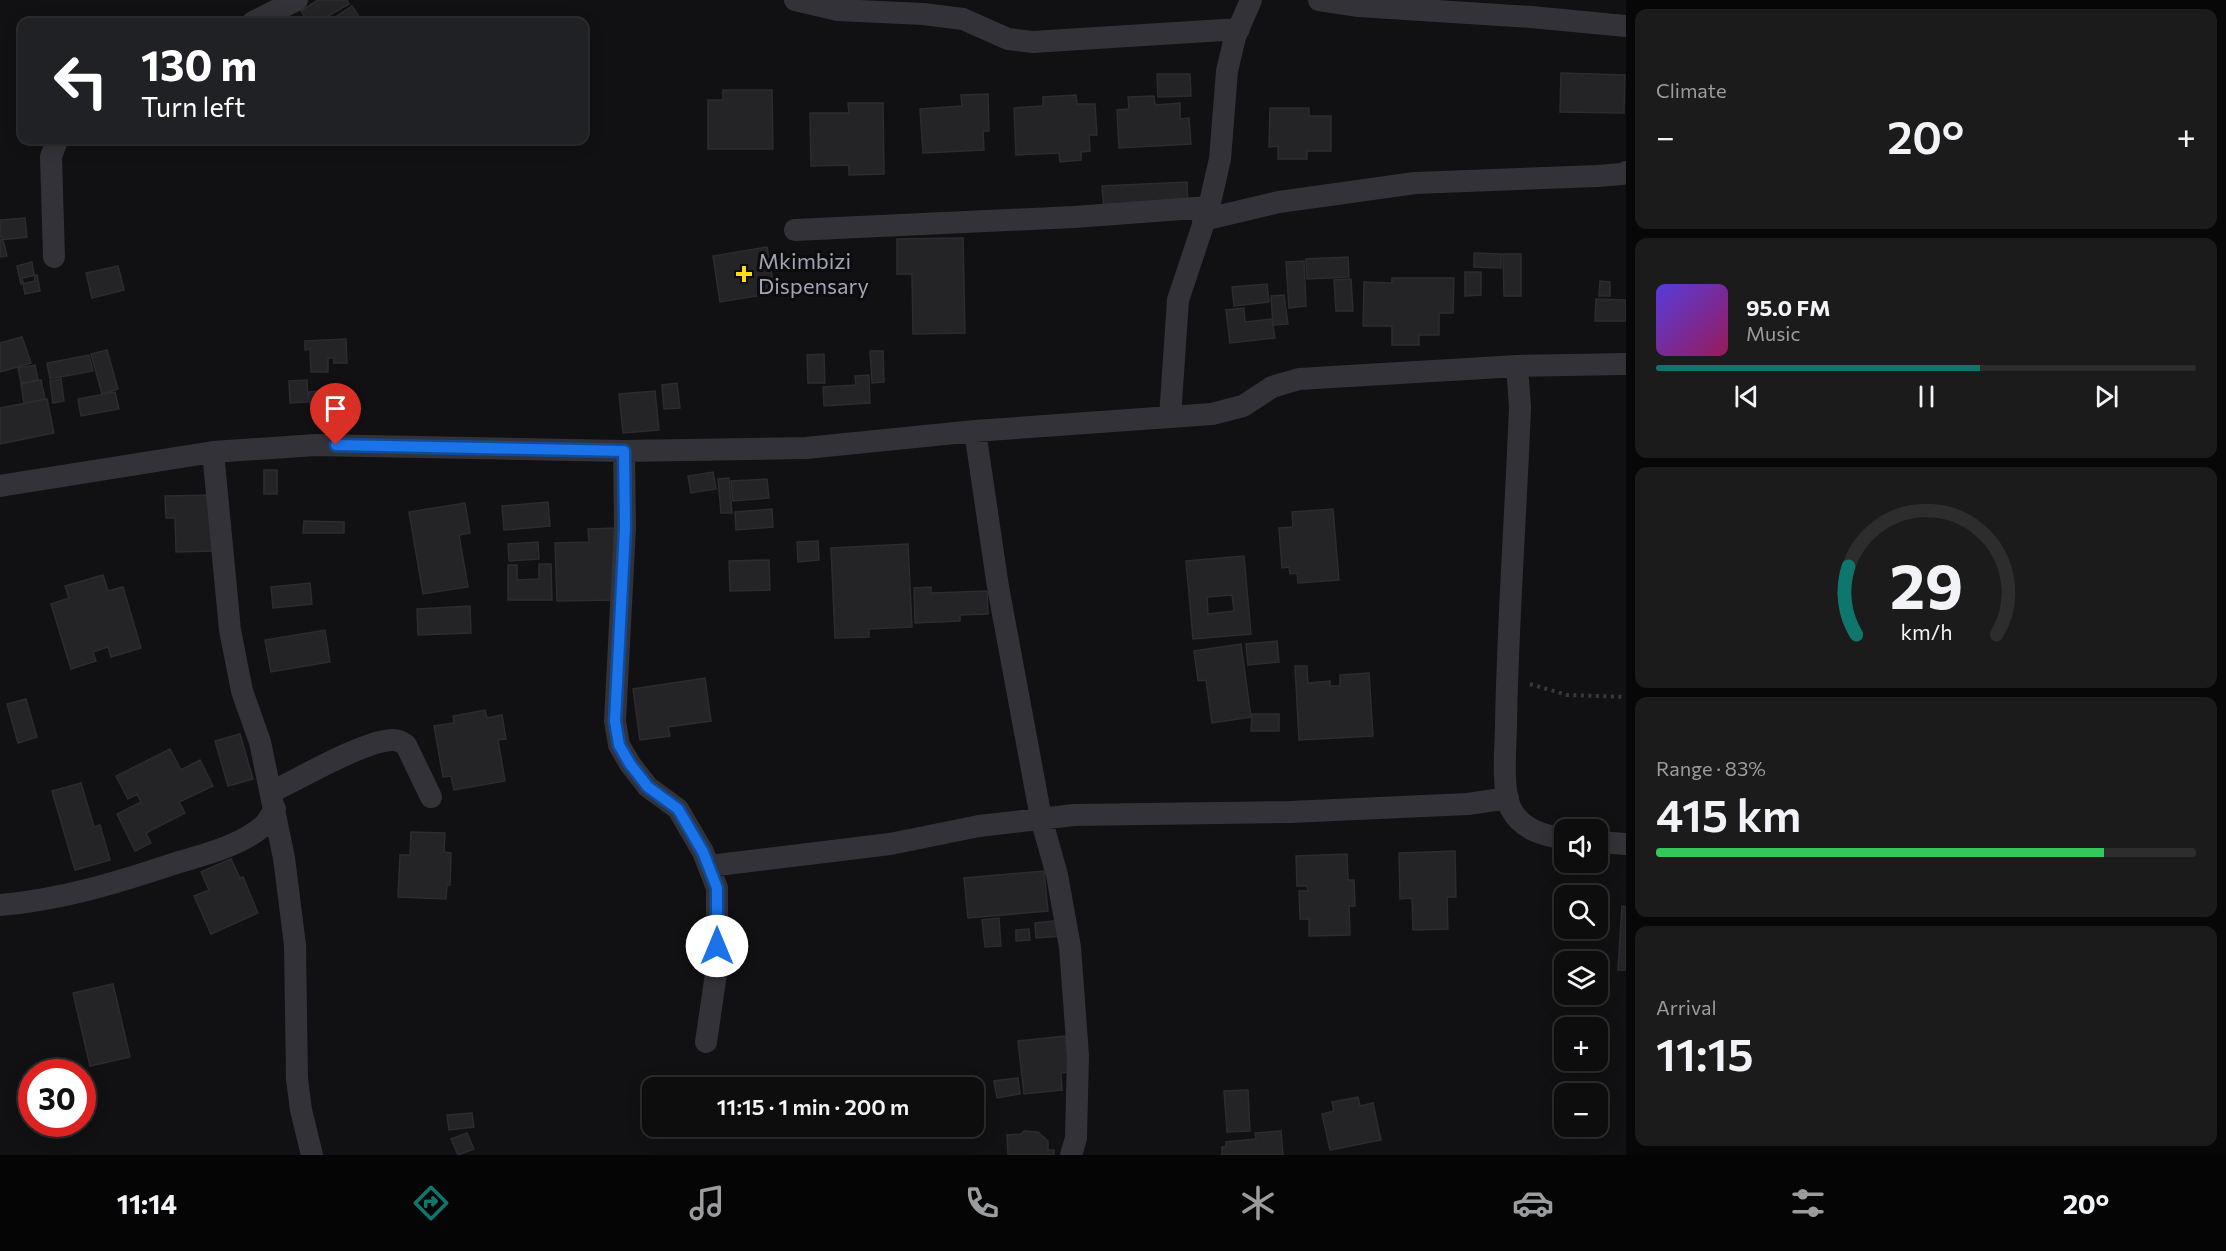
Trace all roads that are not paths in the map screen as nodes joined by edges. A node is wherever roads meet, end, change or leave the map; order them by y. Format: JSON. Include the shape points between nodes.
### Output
{"nodes":[{"id":1,"x":297,"y":0,"type":"edge"},
{"id":2,"x":795,"y":0,"type":"edge"},
{"id":3,"x":1251,"y":0,"type":"edge"},
{"id":4,"x":1319,"y":0,"type":"edge"},
{"id":5,"x":1626,"y":7,"type":"edge"},
{"id":6,"x":261,"y":18,"type":"edge"},
{"id":7,"x":1615,"y":25,"type":"edge"},
{"id":8,"x":1239,"y":29,"type":"junction"},
{"id":9,"x":56,"y":144,"type":"edge"},
{"id":10,"x":1626,"y":172,"type":"edge"},
{"id":11,"x":1206,"y":213,"type":"junction"},
{"id":12,"x":795,"y":230,"type":"dead end"},
{"id":13,"x":54,"y":256,"type":"dead end"},
{"id":14,"x":1626,"y":364,"type":"edge"},
{"id":15,"x":1517,"y":366,"type":"junction"},
{"id":16,"x":1170,"y":417,"type":"junction"},
{"id":17,"x":975,"y":431,"type":"junction"},
{"id":18,"x":624,"y":451,"type":"junction"},
{"id":19,"x":213,"y":452,"type":"junction"},
{"id":20,"x":0,"y":486,"type":"edge"},
{"id":21,"x":431,"y":797,"type":"dead end"},
{"id":22,"x":1508,"y":798,"type":"junction"},
{"id":23,"x":273,"y":800,"type":"junction"},
{"id":24,"x":1041,"y":818,"type":"junction"},
{"id":25,"x":1554,"y":837,"type":"edge"},
{"id":26,"x":1608,"y":843,"type":"edge"},
{"id":27,"x":1626,"y":844,"type":"edge"},
{"id":28,"x":709,"y":866,"type":"junction"},
{"id":29,"x":0,"y":905,"type":"edge"},
{"id":30,"x":706,"y":1042,"type":"dead end"},
{"id":31,"x":309,"y":1154,"type":"edge"},
{"id":32,"x":1071,"y":1155,"type":"edge"}],
"edges":[{"from":1,"to":6,"type":"street"},
{"from":2,"to":8,"type":"street","via":[[838,10],[963,19],[1008,39],[1033,42]]},
{"from":3,"to":8,"type":"street"},
{"from":4,"to":7,"type":"street"},
{"from":5,"to":7,"type":"street"},
{"from":8,"to":11,"type":"street","via":[[1227,71],[1220,159]]},
{"from":9,"to":13,"type":"street","via":[[51,157]]},
{"from":10,"to":11,"type":"street","via":[[1415,183]]},
{"from":11,"to":12,"type":"street"},
{"from":11,"to":16,"type":"street","via":[[1178,300]]},
{"from":14,"to":15,"type":"street"},
{"from":15,"to":16,"type":"street","via":[[1299,379],[1272,387],[1244,406],[1212,414]]},
{"from":15,"to":22,"type":"street","via":[[1520,407],[1507,675]]},
{"from":16,"to":17,"type":"street"},
{"from":17,"to":18,"type":"street","via":[[806,448]]},
{"from":17,"to":24,"type":"street","via":[[998,587]]},
{"from":18,"to":19,"type":"street","via":[[316,445]]},
{"from":18,"to":28,"type":"street","via":[[625,528],[615,721],[619,745],[648,787],[678,809]]},
{"from":19,"to":20,"type":"street"},
{"from":19,"to":23,"type":"street","via":[[230,630],[242,692],[261,742]]},
{"from":21,"to":23,"type":"street","via":[[406,745],[392,740],[349,754]]},
{"from":22,"to":24,"type":"street","via":[[1468,804],[1290,813]]},
{"from":22,"to":25,"type":"street","via":[[1516,816],[1529,828]]},
{"from":23,"to":29,"type":"street","via":[[263,826],[244,839],[98,888]]},
{"from":23,"to":31,"type":"street","via":[[295,945],[297,1079]]},
{"from":24,"to":28,"type":"street","via":[[890,844]]},
{"from":24,"to":32,"type":"street","via":[[1071,947],[1078,1054],[1076,1137]]},
{"from":26,"to":27,"type":"street"},
{"from":28,"to":30,"type":"street","via":[[717,888],[717,967]]}]}
